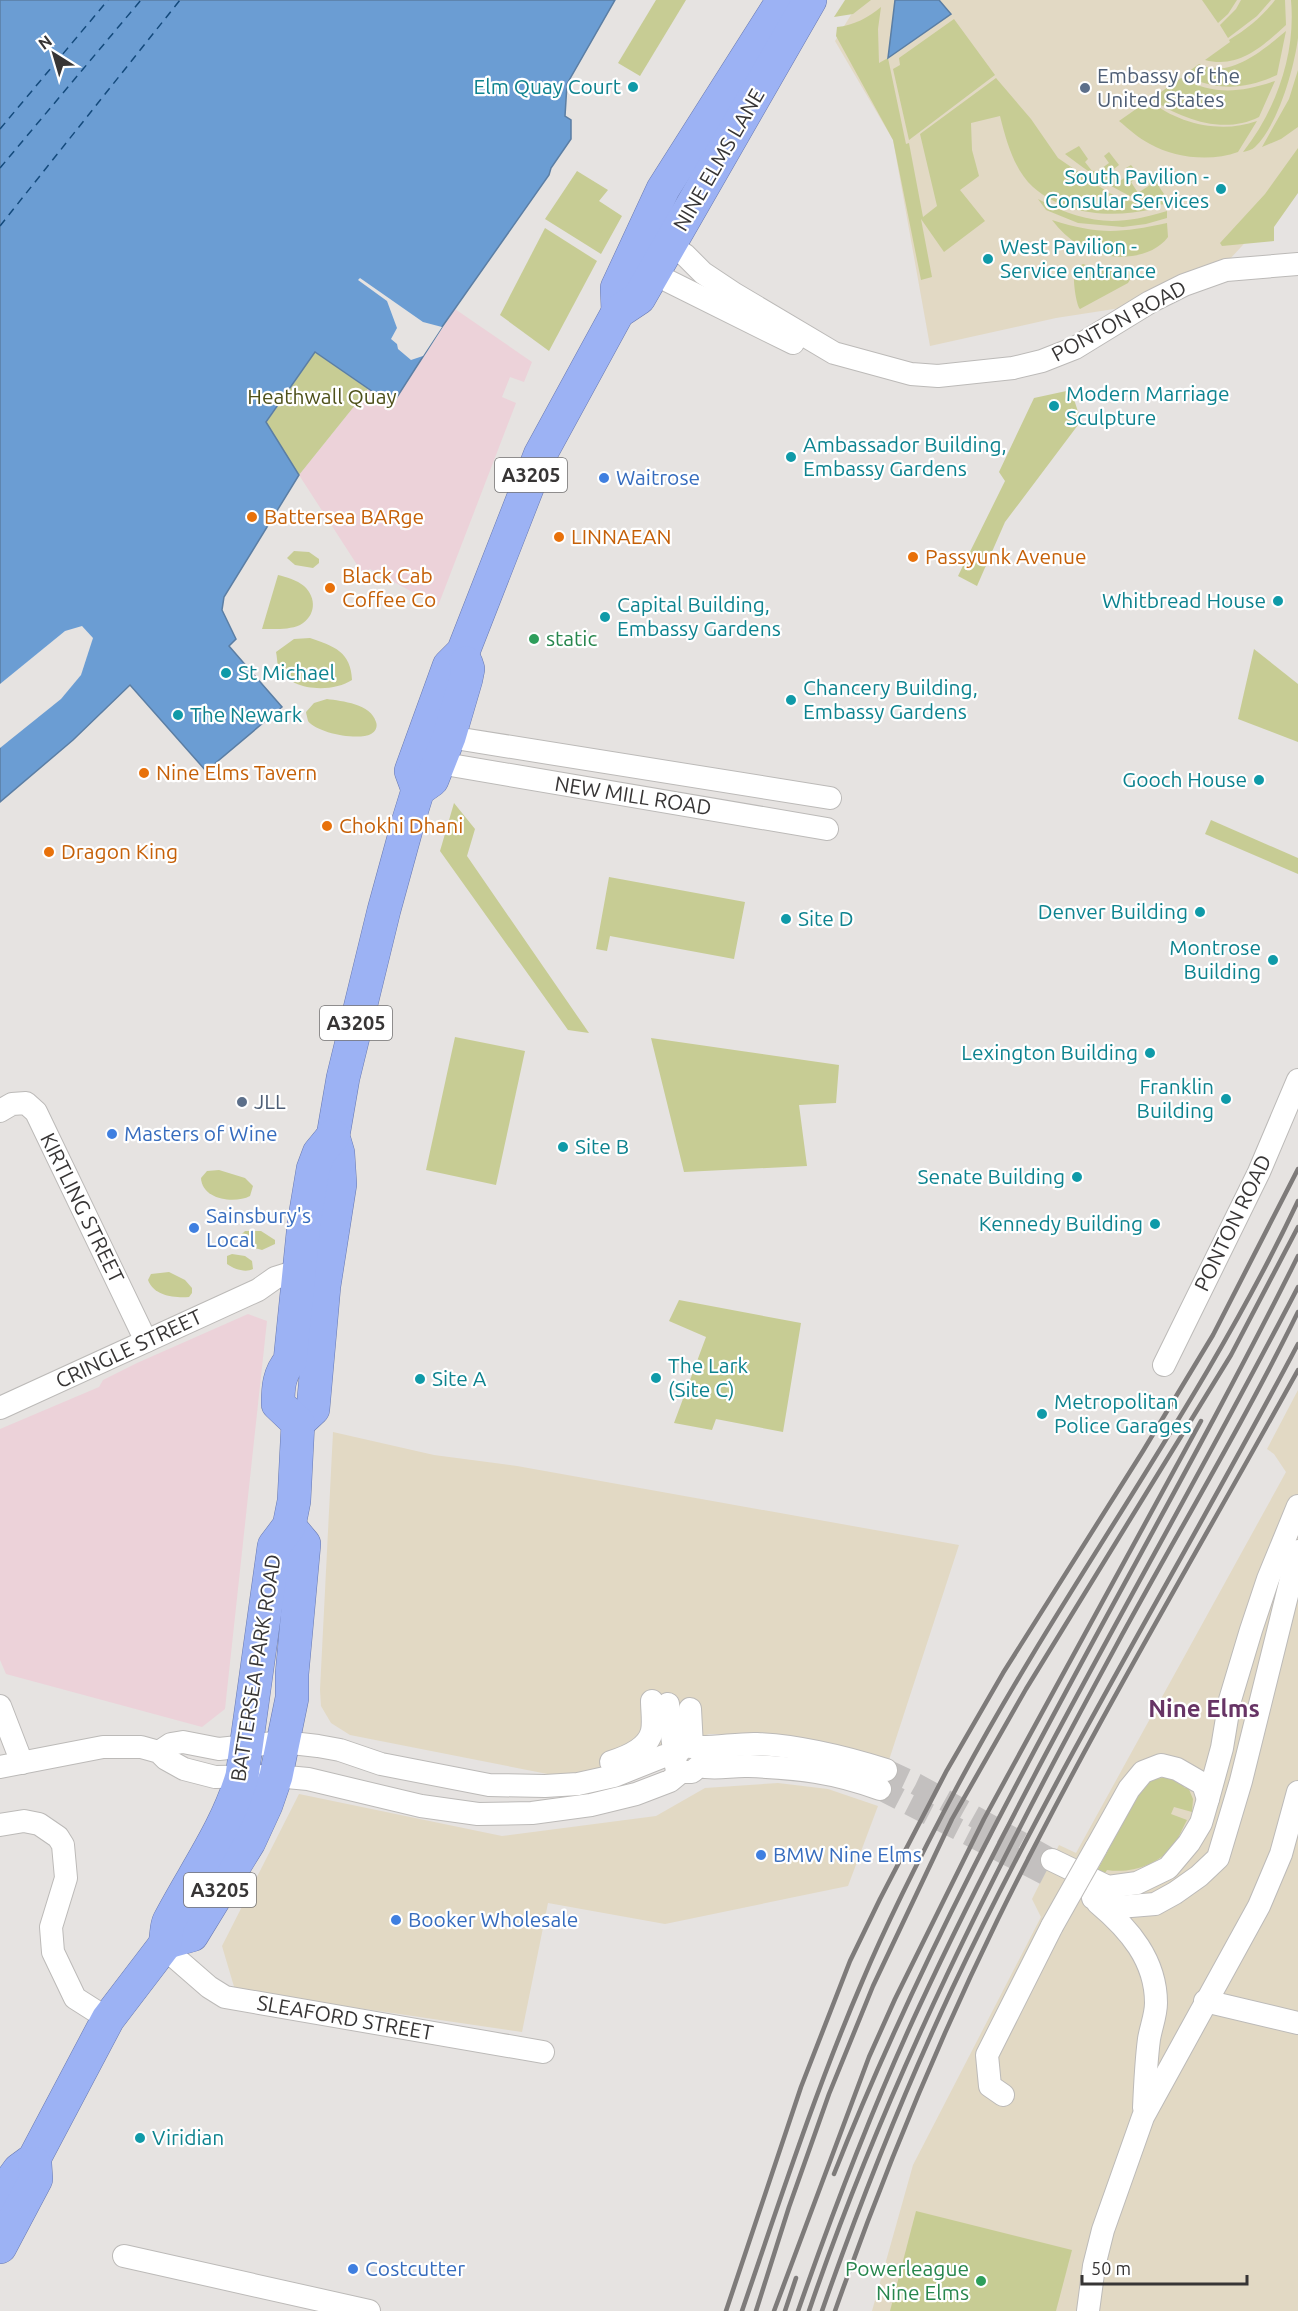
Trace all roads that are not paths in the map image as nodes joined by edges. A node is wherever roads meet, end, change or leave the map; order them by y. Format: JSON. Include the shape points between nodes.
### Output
{"nodes":[{"id":1,"x":783,"y":0,"type":"edge"},
{"id":2,"x":810,"y":0,"type":"edge"},
{"id":3,"x":657,"y":236,"type":"junction"},
{"id":4,"x":1298,"y":264,"type":"edge"},
{"id":5,"x":640,"y":267,"type":"junction"},
{"id":6,"x":834,"y":353,"type":"junction"},
{"id":7,"x":463,"y":652,"type":"junction"},
{"id":8,"x":444,"y":750,"type":"junction"},
{"id":9,"x":418,"y":790,"type":"junction"},
{"id":10,"x":830,"y":798,"type":"dead end"},
{"id":11,"x":827,"y":829,"type":"dead end"},
{"id":12,"x":384,"y":910,"type":"joint"},
{"id":13,"x":1298,"y":1080,"type":"edge"},
{"id":14,"x":0,"y":1111,"type":"edge"},
{"id":15,"x":313,"y":1277,"type":"junction"},
{"id":16,"x":146,"y":1341,"type":"junction"},
{"id":17,"x":1164,"y":1365,"type":"dead end"},
{"id":18,"x":0,"y":1408,"type":"edge"},
{"id":19,"x":1298,"y":1506,"type":"edge"},
{"id":20,"x":289,"y":1526,"type":"junction"},
{"id":21,"x":1298,"y":1551,"type":"edge"},
{"id":22,"x":0,"y":1706,"type":"edge"},
{"id":23,"x":283,"y":1742,"type":"junction"},
{"id":24,"x":686,"y":1758,"type":"junction"},
{"id":25,"x":243,"y":1762,"type":"junction"},
{"id":26,"x":11,"y":1765,"type":"edge"},
{"id":27,"x":276,"y":1776,"type":"junction"},
{"id":28,"x":883,"y":1780,"type":"tunnel mouth"},
{"id":29,"x":545,"y":1786,"type":"junction"},
{"id":30,"x":1298,"y":1792,"type":"edge"},
{"id":31,"x":1208,"y":1799,"type":"junction"},
{"id":32,"x":0,"y":1824,"type":"edge"},
{"id":33,"x":1093,"y":1898,"type":"junction"},
{"id":34,"x":165,"y":1945,"type":"junction"},
{"id":35,"x":1205,"y":2001,"type":"junction"},
{"id":36,"x":100,"y":2014,"type":"junction"},
{"id":37,"x":1298,"y":2023,"type":"edge"},
{"id":38,"x":543,"y":2052,"type":"dead end"},
{"id":39,"x":1003,"y":2095,"type":"dead end"},
{"id":40,"x":1143,"y":2117,"type":"junction"},
{"id":41,"x":34,"y":2159,"type":"junction"},
{"id":42,"x":0,"y":2196,"type":"edge"},
{"id":43,"x":0,"y":2247,"type":"edge"},
{"id":44,"x":124,"y":2256,"type":"dead end"},
{"id":45,"x":369,"y":2311,"type":"edge"},
{"id":46,"x":1088,"y":2311,"type":"edge"}],
"edges":[{"from":1,"to":3,"type":"highway","name":"NINE ELMS LANE","number":"A3205","via":[[663,189]]},
{"from":2,"to":3,"type":"highway","name":"NINE ELMS LANE","number":"A3205"},
{"from":3,"to":5,"type":"highway","name":"NINE ELMS LANE","number":"A3205"},
{"from":3,"to":6,"type":"street","name":"PONTON ROAD","via":[[703,273]]},
{"from":4,"to":6,"type":"street","name":"PONTON ROAD","via":[[1226,270],[1184,285],[1075,348],[1013,368],[963,375],[920,375]]},
{"from":5,"to":6,"type":"street","name":"PONTON ROAD","via":[[816,354]]},
{"from":5,"to":7,"type":"highway","name":"NINE ELMS LANE","number":"A3205","via":[[617,288],[618,312],[540,455]]},
{"from":7,"to":8,"type":"highway","name":"NINE ELMS LANE","number":"A3205","via":[[468,669]]},
{"from":7,"to":9,"type":"highway","name":"NINE ELMS LANE","number":"A3205","via":[[449,666],[411,771]]},
{"from":8,"to":9,"type":"highway","name":"NINE ELMS LANE","number":"A3205","via":[[432,780]]},
{"from":8,"to":10,"type":"street","name":"NEW MILL ROAD"},
{"from":8,"to":11,"type":"street","name":"NEW MILL ROAD"},
{"from":9,"to":12,"type":"highway","name":"NINE ELMS LANE","number":"A3205"},
{"from":12,"to":15,"type":"highway","name":"BATTERSEA PARK ROAD","number":"A3205","via":[[343,1078],[333,1136],[312,1169],[304,1223]]},
{"from":13,"to":17,"type":"street","name":"PONTON ROAD","via":[[1259,1172]]},
{"from":14,"to":16,"type":"street","name":"KIRTLING STREET","via":[[12,1104],[26,1103],[36,1112]]},
{"from":15,"to":16,"type":"street","name":"CRINGLE STREET","via":[[275,1278],[258,1290]]},
{"from":15,"to":20,"type":"highway","name":"BATTERSEA PARK ROAD","number":"A3205","via":[[278,1390],[278,1404],[298,1423]]},
{"from":16,"to":18,"type":"street","name":"CRINGLE STREET"},
{"from":19,"to":31,"type":"street","via":[[1251,1630],[1230,1700]]},
{"from":20,"to":23,"type":"highway","name":"BATTERSEA PARK ROAD","number":"A3205","via":[[304,1544],[292,1698]]},
{"from":20,"to":25,"type":"highway","name":"BATTERSEA PARK ROAD","number":"A3205","via":[[274,1546]]},
{"from":21,"to":33,"type":"street","via":[[1242,1781],[1218,1858],[1199,1876],[1155,1904],[1119,1907]]},
{"from":22,"to":26,"type":"street"},
{"from":23,"to":25,"type":"street"},
{"from":23,"to":27,"type":"highway","name":"BATTERSEA PARK ROAD","number":"A3205"},
{"from":23,"to":29,"type":"street","via":[[340,1750],[381,1764],[489,1785]]},
{"from":24,"to":27,"type":"street","via":[[670,1781],[636,1794],[532,1813],[478,1814],[421,1806],[308,1779]]},
{"from":24,"to":28,"type":"street","via":[[734,1744],[770,1745],[820,1752]]},
{"from":24,"to":29,"type":"street","via":[[664,1756],[614,1776]]},
{"from":24,"to":29,"type":"street","via":[[670,1705],[640,1749]]},
{"from":25,"to":26,"type":"street","via":[[215,1778],[177,1766],[159,1752],[141,1747],[103,1747]]},
{"from":25,"to":27,"type":"street"},
{"from":25,"to":34,"type":"highway","name":"BATTERSEA PARK ROAD","number":"A3205","via":[[237,1792],[167,1924]]},
{"from":27,"to":34,"type":"highway","name":"BATTERSEA PARK ROAD","number":"A3205","via":[[249,1842],[192,1935]]},
{"from":30,"to":35,"type":"street","via":[[1281,1854],[1258,1906]]},
{"from":31,"to":33,"type":"street","via":[[1189,1843],[1168,1868],[1137,1883],[1108,1887],[1048,1867]]},
{"from":31,"to":39,"type":"street","bridge":true,"via":[[1203,1784],[1161,1765],[1143,1772],[1130,1788],[1052,1926],[987,2055],[990,2086]]},
{"from":32,"to":36,"type":"street","via":[[39,1824],[63,1845],[66,1878],[51,1927],[53,1952],[75,1998]]},
{"from":33,"to":40,"type":"street","via":[[1124,1926],[1143,1952],[1153,1978],[1156,2004],[1149,2038]]},
{"from":34,"to":36,"type":"highway","name":"BATTERSEA PARK ROAD","number":"A3205"},
{"from":34,"to":38,"type":"street","name":"SLEAFORD STREET","via":[[225,1997]]},
{"from":35,"to":37,"type":"street"},
{"from":35,"to":40,"type":"street"},
{"from":36,"to":41,"type":"highway","name":"BATTERSEA PARK ROAD","number":"A3205"},
{"from":40,"to":46,"type":"street","via":[[1103,2230]]},
{"from":41,"to":42,"type":"highway","name":"BATTERSEA PARK ROAD","number":"A3205","via":[[19,2170]]},
{"from":41,"to":43,"type":"highway","name":"BATTERSEA PARK ROAD","number":"A3205","via":[[36,2179]]},
{"from":44,"to":45,"type":"street"}]}
